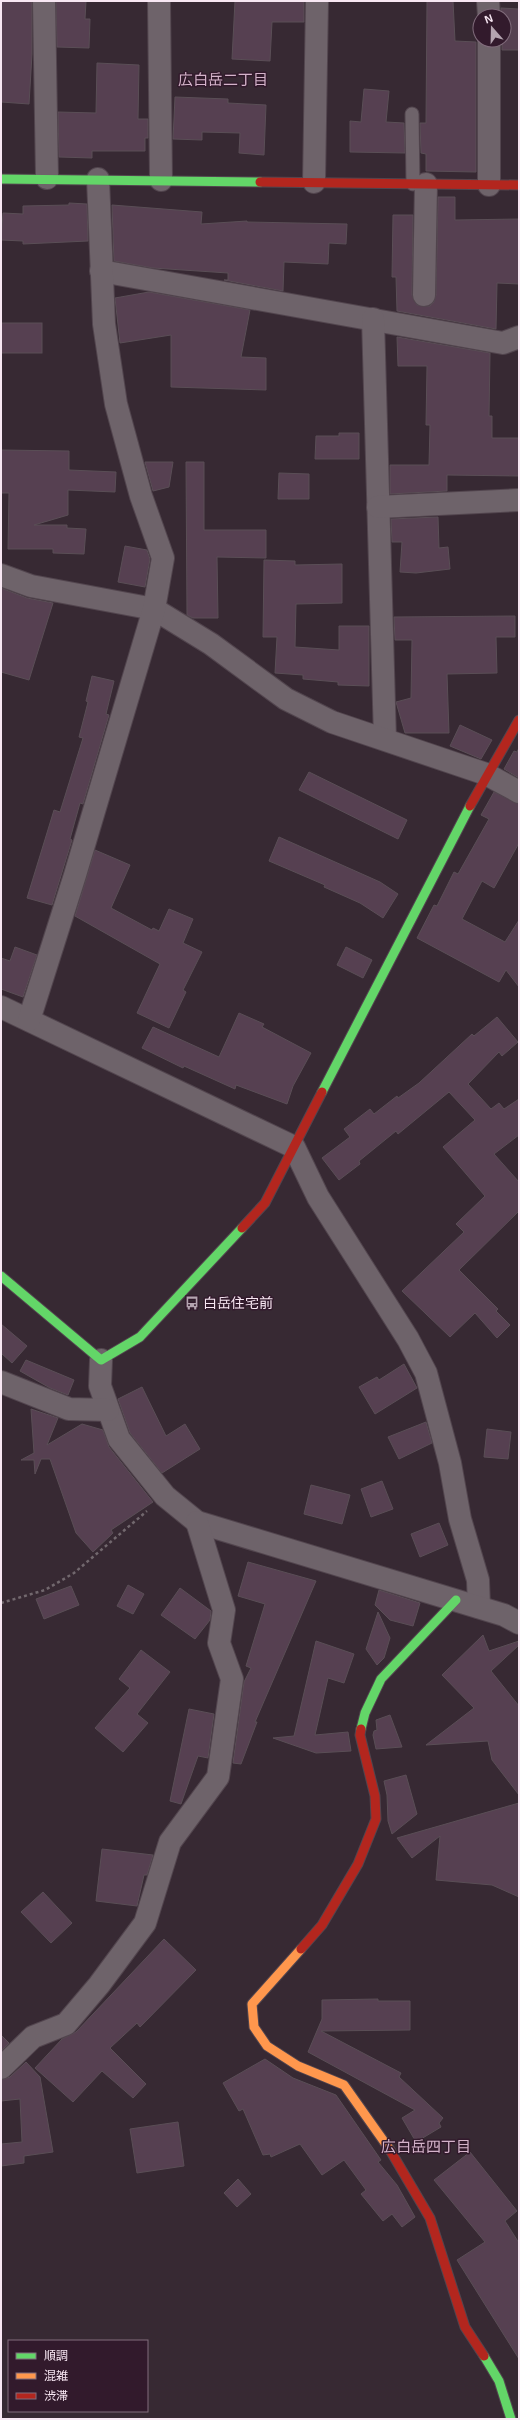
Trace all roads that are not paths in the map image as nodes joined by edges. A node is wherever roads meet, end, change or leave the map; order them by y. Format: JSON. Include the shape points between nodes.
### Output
{"nodes":[{"id":1,"x":44,"y":1,"type":"edge"},
{"id":2,"x":159,"y":1,"type":"edge"},
{"id":3,"x":317,"y":1,"type":"edge"},
{"id":4,"x":489,"y":48,"type":"edge"},
{"id":5,"x":412,"y":114,"type":"dead end"},
{"id":6,"x":47,"y":178,"type":"junction"},
{"id":7,"x":1,"y":179,"type":"edge"},
{"id":8,"x":98,"y":179,"type":"junction"},
{"id":9,"x":161,"y":180,"type":"junction"},
{"id":10,"x":314,"y":182,"type":"junction"},
{"id":11,"x":419,"y":184,"type":"junction"},
{"id":12,"x":489,"y":185,"type":"junction"},
{"id":13,"x":519,"y":185,"type":"edge"},
{"id":14,"x":101,"y":271,"type":"junction"},
{"id":15,"x":424,"y":296,"type":"dead end"},
{"id":16,"x":373,"y":319,"type":"junction"},
{"id":17,"x":519,"y":337,"type":"edge"},
{"id":18,"x":519,"y":500,"type":"edge"},
{"id":19,"x":378,"y":507,"type":"junction"},
{"id":20,"x":1,"y":575,"type":"edge"},
{"id":21,"x":154,"y":609,"type":"junction"},
{"id":22,"x":519,"y":720,"type":"edge"},
{"id":23,"x":385,"y":739,"type":"junction"},
{"id":24,"x":486,"y":774,"type":"junction"},
{"id":25,"x":519,"y":792,"type":"edge"},
{"id":26,"x":1,"y":1007,"type":"edge"},
{"id":27,"x":29,"y":1020,"type":"junction"},
{"id":28,"x":294,"y":1147,"type":"junction"},
{"id":29,"x":1,"y":1276,"type":"edge"},
{"id":30,"x":101,"y":1360,"type":"junction"},
{"id":31,"x":1,"y":1382,"type":"edge"},
{"id":32,"x":108,"y":1410,"type":"junction"},
{"id":33,"x":197,"y":1522,"type":"junction"},
{"id":34,"x":456,"y":1600,"type":"junction"},
{"id":35,"x":480,"y":1607,"type":"junction"},
{"id":36,"x":519,"y":1623,"type":"edge"},
{"id":37,"x":1,"y":2068,"type":"edge"},
{"id":38,"x":511,"y":2419,"type":"edge"}],
"edges":[{"from":1,"to":6,"type":"street"},
{"from":2,"to":9,"type":"street"},
{"from":3,"to":10,"type":"street"},
{"from":4,"to":12,"type":"street"},
{"from":5,"to":11,"type":"lane"},
{"from":6,"to":7,"type":"street"},
{"from":6,"to":8,"type":"street"},
{"from":8,"to":9,"type":"street"},
{"from":8,"to":14,"type":"street"},
{"from":9,"to":10,"type":"street"},
{"from":10,"to":11,"type":"street"},
{"from":11,"to":12,"type":"street"},
{"from":11,"to":15,"type":"street"},
{"from":12,"to":13,"type":"street"},
{"from":14,"to":16,"type":"street"},
{"from":14,"to":21,"type":"street","via":[[104,324],[116,404],[141,496],[163,558]]},
{"from":16,"to":17,"type":"street","via":[[503,342]]},
{"from":16,"to":19,"type":"street"},
{"from":18,"to":19,"type":"street"},
{"from":19,"to":23,"type":"street"},
{"from":20,"to":21,"type":"street","via":[[31,586]]},
{"from":21,"to":23,"type":"street","via":[[211,644],[286,699],[332,722]]},
{"from":21,"to":27,"type":"street"},
{"from":22,"to":24,"type":"street"},
{"from":23,"to":24,"type":"street"},
{"from":24,"to":25,"type":"street"},
{"from":24,"to":28,"type":"street"},
{"from":26,"to":27,"type":"street"},
{"from":27,"to":28,"type":"street"},
{"from":28,"to":30,"type":"street","via":[[265,1203],[140,1337]]},
{"from":28,"to":35,"type":"street","via":[[318,1197],[408,1339],[426,1373],[450,1463],[460,1519],[478,1580]]},
{"from":29,"to":30,"type":"street"},
{"from":30,"to":32,"type":"street","via":[[100,1386]]},
{"from":31,"to":32,"type":"street","via":[[69,1409]]},
{"from":32,"to":33,"type":"street","via":[[119,1439],[165,1496]]},
{"from":33,"to":34,"type":"street"},
{"from":33,"to":37,"type":"street","via":[[224,1610],[219,1643],[232,1679],[218,1777],[170,1842],[145,1923],[99,1985],[66,2024],[33,2037]]},
{"from":34,"to":35,"type":"street"},
{"from":34,"to":38,"type":"street","via":[[381,1679],[365,1713],[360,1735],[376,1796],[376,1819],[358,1864],[322,1925],[252,2004],[254,2027],[267,2046],[298,2066],[344,2085],[396,2159],[430,2218],[465,2327],[499,2381]]},
{"from":35,"to":36,"type":"street"}]}
